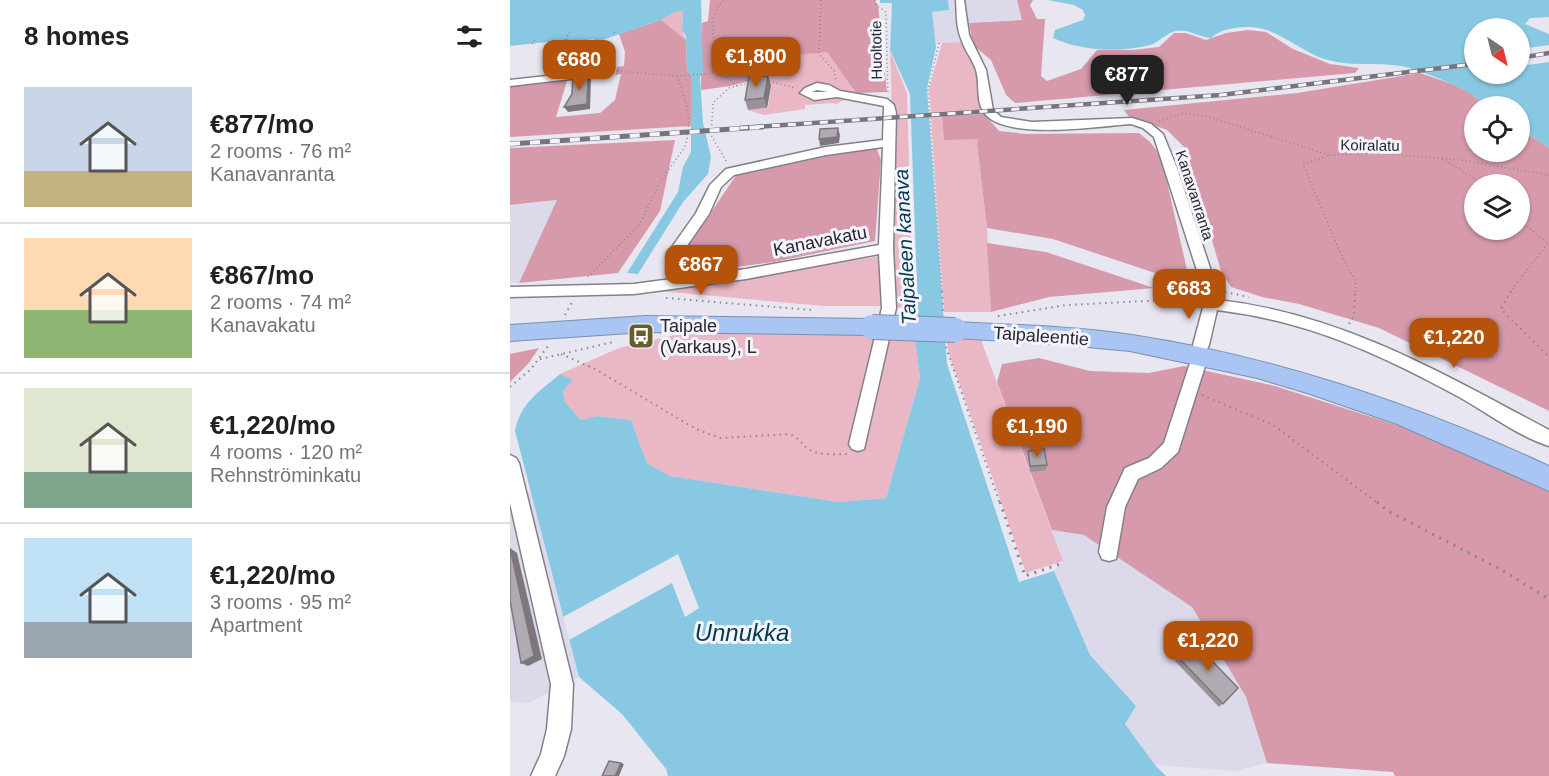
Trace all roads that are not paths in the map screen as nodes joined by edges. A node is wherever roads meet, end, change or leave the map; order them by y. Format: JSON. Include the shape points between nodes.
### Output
{"nodes":[{"id":1,"x":960,"y":0,"type":"edge"},
{"id":2,"x":601,"y":73,"type":"road end"},
{"id":3,"x":510,"y":83,"type":"edge"},
{"id":4,"x":806,"y":90,"type":"road end"},
{"id":5,"x":888,"y":143,"type":"junction"},
{"id":6,"x":680,"y":247,"type":"road end"},
{"id":7,"x":886,"y":248,"type":"junction"},
{"id":8,"x":510,"y":292,"type":"edge"},
{"id":9,"x":1211,"y":298,"type":"junction"},
{"id":10,"x":510,"y":333,"type":"edge"},
{"id":11,"x":1201,"y":345,"type":"dead end"},
{"id":12,"x":1197,"y":366,"type":"dead end"},
{"id":13,"x":1549,"y":439,"type":"edge"},
{"id":14,"x":858,"y":444,"type":"road end"},
{"id":15,"x":510,"y":463,"type":"edge"},
{"id":16,"x":1549,"y":479,"type":"edge"},
{"id":17,"x":1109,"y":552,"type":"dead end"},
{"id":18,"x":543,"y":776,"type":"edge"}],
"edges":[{"from":1,"to":9,"type":"street","name":"Kanavanranta","via":[[963,31],[981,70],[988,111],[993,117],[1028,126],[1132,121],[1159,136]]},
{"from":2,"to":3,"type":"street"},
{"from":4,"to":5,"type":"street","via":[[806,94],[814,97],[837,90],[889,105]]},
{"from":5,"to":6,"type":"street","via":[[826,150],[730,172],[716,185]]},
{"from":5,"to":7,"type":"street"},
{"from":7,"to":8,"type":"street","name":"Kanavakatu","via":[[664,291],[634,289],[576,295]]},
{"from":7,"to":14,"type":"street","via":[[889,308]]},
{"from":9,"to":11,"type":"street"},
{"from":9,"to":13,"type":"street","via":[[1344,326]]},
{"from":10,"to":16,"type":"highway","name":"Taipaleentie","bridge":true,"via":[[607,324],[687,323],[956,330],[1152,346],[1258,368],[1366,401]]},
{"from":12,"to":17,"type":"street","via":[[1172,447],[1155,463],[1131,474],[1116,507]]},
{"from":15,"to":18,"type":"street","via":[[562,684],[559,729]]}]}
